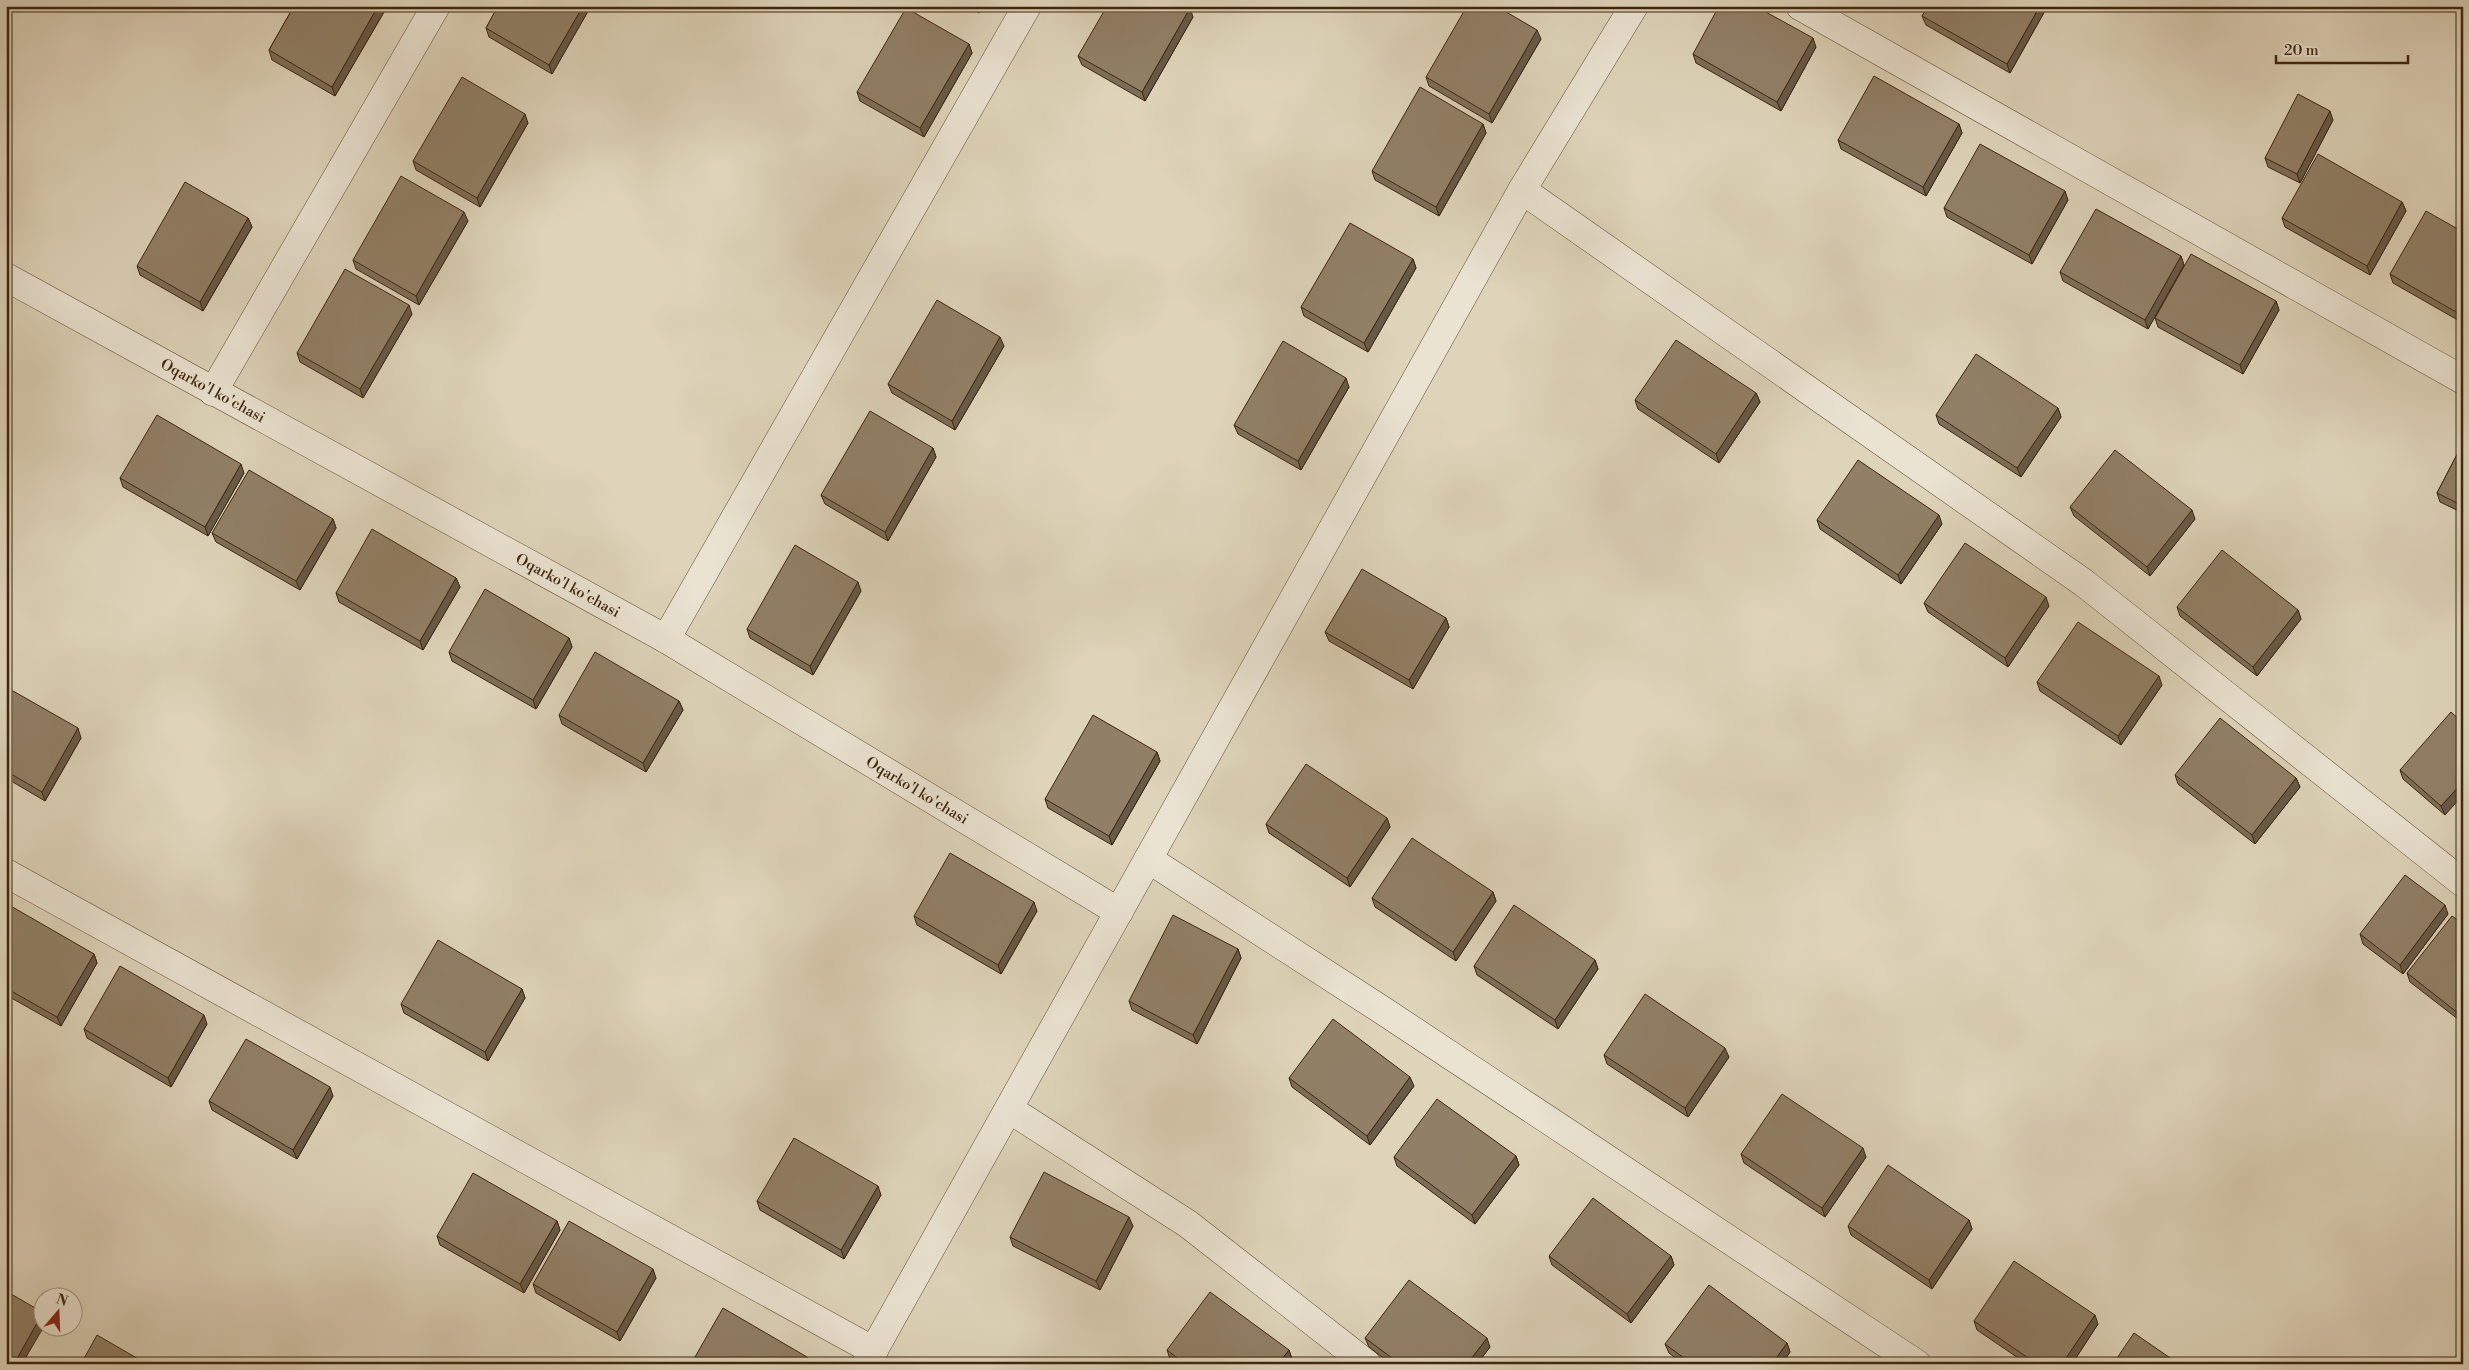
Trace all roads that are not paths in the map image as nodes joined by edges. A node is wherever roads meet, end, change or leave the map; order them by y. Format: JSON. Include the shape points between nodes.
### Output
{"nodes":[{"id":1,"x":436,"y":6,"type":"edge"},
{"id":2,"x":1027,"y":6,"type":"edge"},
{"id":3,"x":1634,"y":6,"type":"edge"},
{"id":4,"x":1800,"y":6,"type":"edge"},
{"id":5,"x":1522,"y":190,"type":"junction"},
{"id":6,"x":6,"y":277,"type":"edge"},
{"id":7,"x":2463,"y":380,"type":"edge"},
{"id":8,"x":213,"y":392,"type":"junction"},
{"id":9,"x":666,"y":638,"type":"junction"},
{"id":10,"x":1148,"y":859,"type":"junction"},
{"id":11,"x":6,"y":873,"type":"edge"},
{"id":12,"x":2463,"y":883,"type":"edge"},
{"id":13,"x":1119,"y":912,"type":"junction"},
{"id":14,"x":1009,"y":1109,"type":"junction"},
{"id":15,"x":870,"y":1357,"type":"edge"},
{"id":16,"x":1367,"y":1364,"type":"edge"},
{"id":17,"x":1916,"y":1364,"type":"edge"}],
"edges":[{"from":1,"to":8,"type":"street"},
{"from":2,"to":9,"type":"street"},
{"from":3,"to":5,"type":"street"},
{"from":4,"to":7,"type":"street"},
{"from":5,"to":10,"type":"street"},
{"from":5,"to":12,"type":"street","via":[[2084,583]]},
{"from":6,"to":8,"type":"street","name":"Oqarko'l ko'chasi"},
{"from":8,"to":9,"type":"street","name":"Oqarko'l ko'chasi"},
{"from":9,"to":13,"type":"street","name":"Oqarko'l ko'chasi"},
{"from":10,"to":13,"type":"street"},
{"from":10,"to":17,"type":"street","via":[[1390,1015]]},
{"from":11,"to":15,"type":"street"},
{"from":13,"to":14,"type":"street"},
{"from":14,"to":15,"type":"street"},
{"from":14,"to":16,"type":"street","via":[[1188,1224]]}]}
